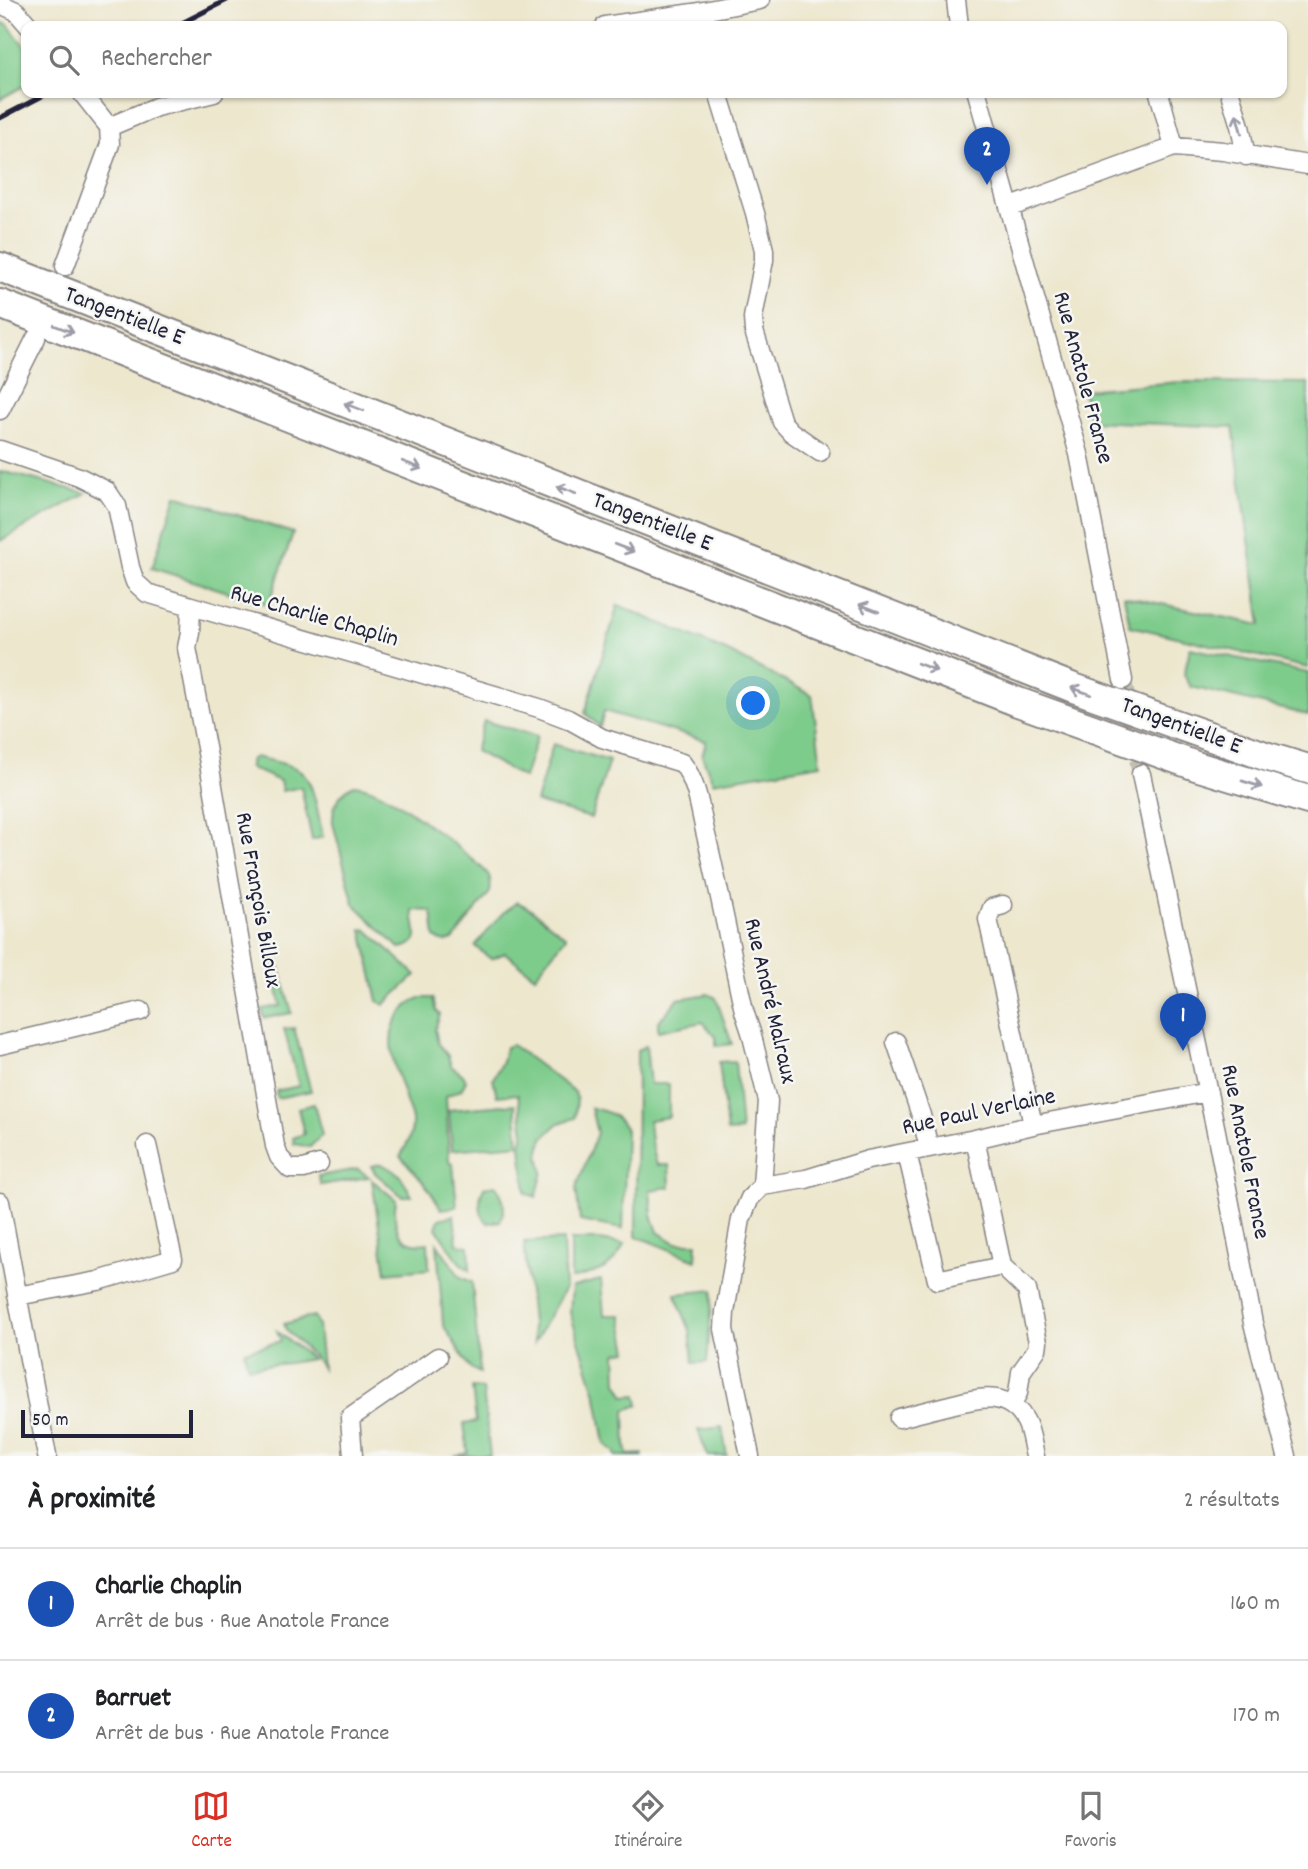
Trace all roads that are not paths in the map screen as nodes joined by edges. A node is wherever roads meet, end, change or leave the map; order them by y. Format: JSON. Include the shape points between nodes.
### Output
{"nodes":[{"id":1,"x":760,"y":0,"type":"edge"},
{"id":2,"x":956,"y":0,"type":"edge"},
{"id":3,"x":0,"y":4,"type":"edge"},
{"id":4,"x":695,"y":20,"type":"edge"},
{"id":5,"x":25,"y":21,"type":"edge"},
{"id":6,"x":958,"y":21,"type":"edge"},
{"id":7,"x":86,"y":98,"type":"edge"},
{"id":8,"x":193,"y":98,"type":"edge"},
{"id":9,"x":720,"y":98,"type":"edge"},
{"id":10,"x":978,"y":98,"type":"edge"},
{"id":11,"x":1160,"y":98,"type":"edge"},
{"id":12,"x":1232,"y":98,"type":"edge"},
{"id":13,"x":109,"y":127,"type":"junction"},
{"id":14,"x":1174,"y":146,"type":"junction"},
{"id":15,"x":1246,"y":156,"type":"junction"},
{"id":16,"x":1308,"y":165,"type":"edge"},
{"id":17,"x":1011,"y":207,"type":"junction"},
{"id":18,"x":65,"y":266,"type":"dead end"},
{"id":19,"x":0,"y":267,"type":"edge"},
{"id":20,"x":0,"y":304,"type":"edge"},
{"id":21,"x":36,"y":338,"type":"dead end"},
{"id":22,"x":0,"y":410,"type":"edge"},
{"id":23,"x":0,"y":450,"type":"edge"},
{"id":24,"x":820,"y":452,"type":"dead end"},
{"id":25,"x":191,"y":607,"type":"junction"},
{"id":26,"x":1124,"y":680,"type":"tunnel mouth"},
{"id":27,"x":1174,"y":724,"type":"junction"},
{"id":28,"x":1308,"y":755,"type":"edge"},
{"id":29,"x":681,"y":763,"type":"joint"},
{"id":30,"x":1308,"y":769,"type":"edge"},
{"id":31,"x":1141,"y":774,"type":"tunnel mouth"},
{"id":32,"x":1308,"y":800,"type":"edge"},
{"id":33,"x":1003,"y":905,"type":"dead end"},
{"id":34,"x":141,"y":1011,"type":"dead end"},
{"id":35,"x":895,"y":1042,"type":"dead end"},
{"id":36,"x":0,"y":1045,"type":"edge"},
{"id":37,"x":1208,"y":1092,"type":"junction"},
{"id":38,"x":1033,"y":1125,"type":"junction"},
{"id":39,"x":975,"y":1139,"type":"junction"},
{"id":40,"x":148,"y":1145,"type":"dead end"},
{"id":41,"x":929,"y":1148,"type":"junction"},
{"id":42,"x":906,"y":1153,"type":"junction"},
{"id":43,"x":319,"y":1164,"type":"dead end"},
{"id":44,"x":762,"y":1186,"type":"junction"},
{"id":45,"x":0,"y":1202,"type":"edge"},
{"id":46,"x":1002,"y":1266,"type":"junction"},
{"id":47,"x":16,"y":1296,"type":"junction"},
{"id":48,"x":438,"y":1357,"type":"dead end"},
{"id":49,"x":1012,"y":1406,"type":"junction"},
{"id":50,"x":899,"y":1418,"type":"dead end"},
{"id":51,"x":47,"y":1456,"type":"edge"},
{"id":52,"x":353,"y":1456,"type":"edge"},
{"id":53,"x":750,"y":1456,"type":"edge"},
{"id":54,"x":1035,"y":1456,"type":"edge"},
{"id":55,"x":1287,"y":1456,"type":"edge"}],
"edges":[{"from":1,"to":4,"type":"street"},
{"from":2,"to":6,"type":"street"},
{"from":3,"to":5,"type":"street"},
{"from":7,"to":13,"type":"street"},
{"from":8,"to":13,"type":"street","via":[[156,107]]},
{"from":9,"to":24,"type":"street","via":[[764,250],[754,331],[782,422]]},
{"from":10,"to":17,"type":"street","name":"Rue Anatole France"},
{"from":11,"to":14,"type":"street"},
{"from":15,"to":12,"type":"street","one_way":true},
{"from":13,"to":18,"type":"street","via":[[110,144]]},
{"from":14,"to":15,"type":"street"},
{"from":14,"to":17,"type":"street"},
{"from":15,"to":16,"type":"street"},
{"from":17,"to":26,"type":"street","name":"Rue Anatole France","via":[[1079,454]]},
{"from":27,"to":19,"type":"main road","name":"Tangentielle E","one_way":true},
{"from":20,"to":32,"type":"main road","name":"Tangentielle E","one_way":true,"via":[[1005,697],[1196,766]]},
{"from":21,"to":22,"type":"street"},
{"from":23,"to":25,"type":"street","name":"Rue Charlie Chaplin","via":[[107,491],[117,506],[135,582],[147,593]]},
{"from":25,"to":29,"type":"street","name":"Rue Charlie Chaplin","via":[[539,708],[602,738]]},
{"from":25,"to":43,"type":"street","name":"Rue François Billoux","via":[[187,648],[275,1146],[290,1169]]},
{"from":27,"to":28,"type":"main road"},
{"from":27,"to":30,"type":"main road","name":"Tangentielle E"},
{"from":29,"to":44,"type":"street","name":"Rue André Malraux","via":[[695,786],[768,1101]]},
{"from":31,"to":37,"type":"street","name":"Rue Anatole France"},
{"from":33,"to":38,"type":"street","via":[[992,908],[988,919]]},
{"from":34,"to":36,"type":"street"},
{"from":35,"to":41,"type":"street"},
{"from":37,"to":38,"type":"street","name":"Rue Paul Verlaine"},
{"from":37,"to":55,"type":"street","name":"Rue Anatole France","via":[[1253,1323]]},
{"from":38,"to":39,"type":"street","name":"Rue Paul Verlaine"},
{"from":39,"to":41,"type":"street","name":"Rue Paul Verlaine"},
{"from":39,"to":46,"type":"street"},
{"from":40,"to":47,"type":"street","via":[[173,1259],[98,1281]]},
{"from":41,"to":42,"type":"street","name":"Rue Paul Verlaine"},
{"from":42,"to":44,"type":"street","name":"Rue Paul Verlaine"},
{"from":42,"to":46,"type":"street","via":[[937,1280]]},
{"from":44,"to":53,"type":"street","name":"Rue André Malraux","via":[[750,1198],[741,1219],[724,1329]]},
{"from":45,"to":47,"type":"street"},
{"from":46,"to":49,"type":"street","via":[[1027,1290],[1038,1342],[1021,1372]]},
{"from":47,"to":51,"type":"street"},
{"from":48,"to":52,"type":"street","via":[[350,1418]]},
{"from":49,"to":50,"type":"street","via":[[995,1398],[973,1398]]},
{"from":49,"to":54,"type":"street","via":[[1029,1427]]}]}
